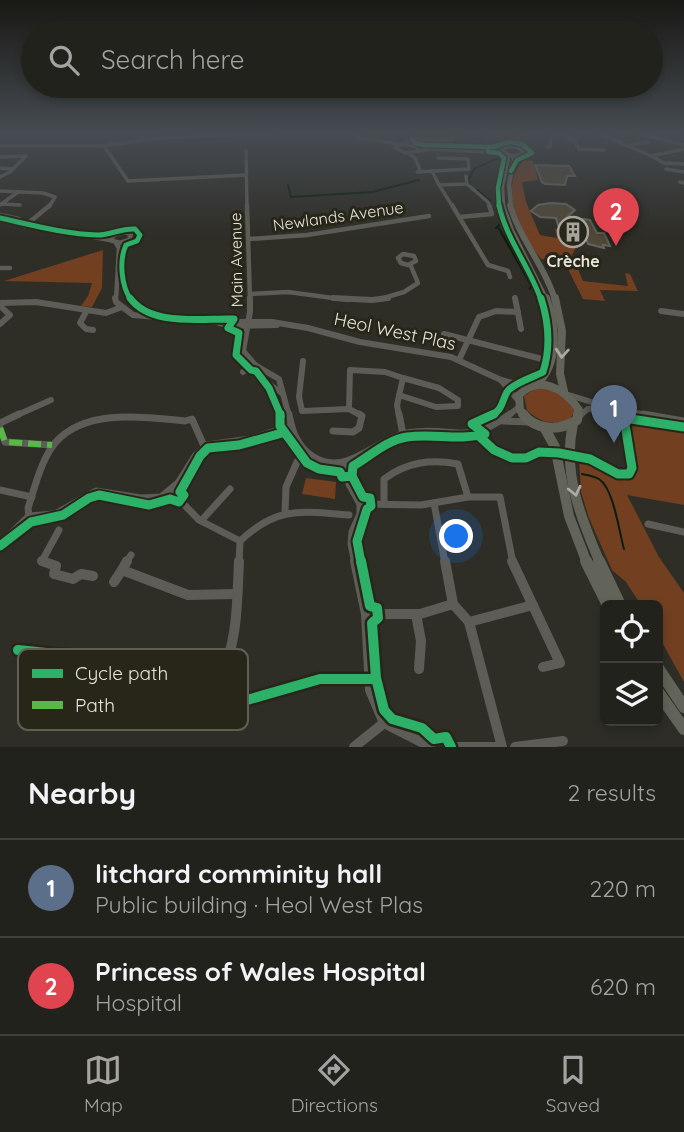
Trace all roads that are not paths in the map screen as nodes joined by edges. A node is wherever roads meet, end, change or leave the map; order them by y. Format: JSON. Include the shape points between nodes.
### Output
{"nodes":[{"id":1,"x":0,"y":168,"type":"edge"},
{"id":2,"x":119,"y":168,"type":"edge"},
{"id":3,"x":246,"y":168,"type":"edge"},
{"id":4,"x":418,"y":168,"type":"edge"},
{"id":5,"x":469,"y":168,"type":"edge"},
{"id":6,"x":506,"y":168,"type":"edge"},
{"id":7,"x":512,"y":168,"type":"edge"},
{"id":8,"x":13,"y":169,"type":"joint"},
{"id":9,"x":666,"y":169,"type":"dead end"},
{"id":10,"x":432,"y":171,"type":"junction"},
{"id":11,"x":684,"y":172,"type":"edge"},
{"id":12,"x":246,"y":175,"type":"junction"},
{"id":13,"x":466,"y":176,"type":"dead end"},
{"id":14,"x":0,"y":177,"type":"edge"},
{"id":15,"x":467,"y":184,"type":"junction"},
{"id":16,"x":439,"y":185,"type":"junction"},
{"id":17,"x":0,"y":191,"type":"edge"},
{"id":18,"x":18,"y":192,"type":"junction"},
{"id":19,"x":1,"y":204,"type":"edge"},
{"id":20,"x":20,"y":205,"type":"dead end"},
{"id":21,"x":429,"y":216,"type":"dead end"},
{"id":22,"x":460,"y":217,"type":"junction"},
{"id":23,"x":0,"y":218,"type":"edge"},
{"id":24,"x":19,"y":219,"type":"dead end"},
{"id":25,"x":25,"y":226,"type":"junction"},
{"id":26,"x":112,"y":237,"type":"junction"},
{"id":27,"x":249,"y":240,"type":"junction"},
{"id":28,"x":118,"y":246,"type":"junction"},
{"id":29,"x":410,"y":264,"type":"dead end"},
{"id":30,"x":488,"y":265,"type":"junction"},
{"id":31,"x":480,"y":266,"type":"dead end"},
{"id":32,"x":0,"y":268,"type":"edge"},
{"id":33,"x":10,"y":268,"type":"dead end"},
{"id":34,"x":510,"y":277,"type":"dead end"},
{"id":35,"x":250,"y":294,"type":"junction"},
{"id":36,"x":515,"y":297,"type":"dead end"},
{"id":37,"x":2,"y":303,"type":"edge"},
{"id":38,"x":122,"y":307,"type":"junction"},
{"id":39,"x":87,"y":310,"type":"junction"},
{"id":40,"x":662,"y":311,"type":"dead end"},
{"id":41,"x":518,"y":312,"type":"junction"},
{"id":42,"x":684,"y":313,"type":"edge"},
{"id":43,"x":0,"y":324,"type":"edge"},
{"id":44,"x":248,"y":324,"type":"junction"},
{"id":45,"x":521,"y":329,"type":"dead end"},
{"id":46,"x":93,"y":330,"type":"dead end"},
{"id":47,"x":444,"y":334,"type":"dead end"},
{"id":48,"x":469,"y":337,"type":"junction"},
{"id":49,"x":542,"y":359,"type":"dead end"},
{"id":50,"x":459,"y":360,"type":"junction"},
{"id":51,"x":303,"y":361,"type":"dead end"},
{"id":52,"x":255,"y":365,"type":"junction"},
{"id":53,"x":243,"y":372,"type":"dead end"},
{"id":54,"x":403,"y":378,"type":"junction"},
{"id":55,"x":501,"y":380,"type":"junction"},
{"id":56,"x":531,"y":386,"type":"junction"},
{"id":57,"x":566,"y":393,"type":"junction"},
{"id":58,"x":399,"y":395,"type":"junction"},
{"id":59,"x":283,"y":396,"type":"junction"},
{"id":60,"x":299,"y":397,"type":"junction"},
{"id":61,"x":51,"y":400,"type":"dead end"},
{"id":62,"x":519,"y":404,"type":"junction"},
{"id":63,"x":610,"y":408,"type":"junction"},
{"id":64,"x":349,"y":409,"type":"junction"},
{"id":65,"x":503,"y":421,"type":"junction"},
{"id":66,"x":576,"y":421,"type":"junction"},
{"id":67,"x":684,"y":421,"type":"edge"},
{"id":68,"x":539,"y":425,"type":"junction"},
{"id":69,"x":0,"y":426,"type":"edge"},
{"id":70,"x":291,"y":426,"type":"junction"},
{"id":71,"x":333,"y":431,"type":"dead end"},
{"id":72,"x":403,"y":434,"type":"junction"},
{"id":73,"x":52,"y":445,"type":"junction"},
{"id":74,"x":204,"y":446,"type":"junction"},
{"id":75,"x":297,"y":462,"type":"dead end"},
{"id":76,"x":344,"y":464,"type":"junction"},
{"id":77,"x":230,"y":489,"type":"dead end"},
{"id":78,"x":0,"y":490,"type":"edge"},
{"id":79,"x":172,"y":492,"type":"junction"},
{"id":80,"x":32,"y":497,"type":"junction"},
{"id":81,"x":468,"y":497,"type":"junction"},
{"id":82,"x":384,"y":503,"type":"junction"},
{"id":83,"x":435,"y":503,"type":"junction"},
{"id":84,"x":360,"y":504,"type":"junction"},
{"id":85,"x":285,"y":512,"type":"junction"},
{"id":86,"x":349,"y":515,"type":"dead end"},
{"id":87,"x":29,"y":516,"type":"junction"},
{"id":88,"x":201,"y":522,"type":"junction"},
{"id":89,"x":648,"y":524,"type":"dead end"},
{"id":90,"x":59,"y":530,"type":"dead end"},
{"id":91,"x":684,"y":532,"type":"edge"},
{"id":92,"x":240,"y":541,"type":"junction"},
{"id":93,"x":0,"y":544,"type":"edge"},
{"id":94,"x":131,"y":555,"type":"dead end"},
{"id":95,"x":122,"y":569,"type":"junction"},
{"id":96,"x":93,"y":576,"type":"dead end"},
{"id":97,"x":114,"y":582,"type":"dead end"},
{"id":98,"x":236,"y":594,"type":"junction"},
{"id":99,"x":606,"y":600,"type":"edge"},
{"id":100,"x":618,"y":600,"type":"edge"},
{"id":101,"x":453,"y":604,"type":"junction"},
{"id":102,"x":533,"y":604,"type":"junction"},
{"id":103,"x":366,"y":614,"type":"junction"},
{"id":104,"x":416,"y":614,"type":"junction"},
{"id":105,"x":469,"y":622,"type":"junction"},
{"id":106,"x":231,"y":649,"type":"edge"},
{"id":107,"x":543,"y":667,"type":"dead end"},
{"id":108,"x":419,"y":669,"type":"dead end"},
{"id":109,"x":663,"y":676,"type":"edge"},
{"id":110,"x":663,"y":699,"type":"edge"},
{"id":111,"x":684,"y":707,"type":"edge"},
{"id":112,"x":384,"y":723,"type":"junction"},
{"id":113,"x":684,"y":729,"type":"edge"},
{"id":114,"x":563,"y":741,"type":"dead end"},
{"id":115,"x":354,"y":747,"type":"edge"},
{"id":116,"x":432,"y":747,"type":"edge"},
{"id":117,"x":448,"y":747,"type":"edge"},
{"id":118,"x":497,"y":747,"type":"edge"},
{"id":119,"x":502,"y":747,"type":"edge"},
{"id":120,"x":515,"y":747,"type":"edge"}],
"edges":[{"from":1,"to":8,"type":"street"},
{"from":2,"to":12,"type":"street","via":[[128,181]]},
{"from":3,"to":12,"type":"street","name":"Main Avenue"},
{"from":4,"to":10,"type":"street","via":[[419,172]]},
{"from":5,"to":10,"type":"street"},
{"from":6,"to":56,"type":"main road","via":[[503,211],[552,312],[551,366],[545,377]]},
{"from":7,"to":57,"type":"main road","one_way":true,"via":[[509,208],[556,297],[562,326],[560,381]]},
{"from":8,"to":14,"type":"street"},
{"from":9,"to":11,"type":"street"},
{"from":10,"to":16,"type":"street"},
{"from":12,"to":27,"type":"street","name":"Main Avenue"},
{"from":13,"to":15,"type":"street"},
{"from":15,"to":16,"type":"street"},
{"from":15,"to":22,"type":"street","via":[[488,202],[492,214]]},
{"from":16,"to":22,"type":"street"},
{"from":17,"to":18,"type":"street"},
{"from":18,"to":19,"type":"street"},
{"from":18,"to":25,"type":"street","via":[[55,197]]},
{"from":19,"to":20,"type":"street"},
{"from":21,"to":27,"type":"street","name":"Newlands Avenue"},
{"from":22,"to":30,"type":"street"},
{"from":23,"to":24,"type":"street"},
{"from":23,"to":25,"type":"street"},
{"from":25,"to":26,"type":"street"},
{"from":26,"to":28,"type":"street"},
{"from":26,"to":28,"type":"street","via":[[130,233],[131,238]]},
{"from":27,"to":35,"type":"street","name":"Main Avenue"},
{"from":28,"to":38,"type":"street","via":[[116,302]]},
{"from":29,"to":35,"type":"street","via":[[418,283],[400,296],[376,301],[285,292]]},
{"from":30,"to":31,"type":"street"},
{"from":30,"to":34,"type":"street","via":[[508,271]]},
{"from":32,"to":33,"type":"street"},
{"from":35,"to":44,"type":"street","name":"Main Avenue"},
{"from":36,"to":41,"type":"street"},
{"from":37,"to":39,"type":"street","via":[[36,302]]},
{"from":37,"to":43,"type":"street","via":[[9,318]]},
{"from":38,"to":39,"type":"street","via":[[106,313]]},
{"from":38,"to":44,"type":"street","name":"Heol West Plas","via":[[130,314],[147,317]]},
{"from":39,"to":46,"type":"street","via":[[80,323]]},
{"from":40,"to":42,"type":"street"},
{"from":41,"to":45,"type":"street"},
{"from":41,"to":48,"type":"street","via":[[485,314],[475,322]]},
{"from":44,"to":50,"type":"street","name":"Heol West Plas","via":[[308,328]]},
{"from":44,"to":52,"type":"street","name":"Main Avenue","via":[[243,351]]},
{"from":47,"to":48,"type":"street"},
{"from":48,"to":49,"type":"street"},
{"from":48,"to":50,"type":"street"},
{"from":50,"to":55,"type":"street","name":"Heol West Plas"},
{"from":51,"to":60,"type":"street"},
{"from":52,"to":53,"type":"street"},
{"from":52,"to":59,"type":"street","via":[[264,381]]},
{"from":54,"to":58,"type":"street"},
{"from":54,"to":58,"type":"street","via":[[450,391],[458,406],[435,407]]},
{"from":54,"to":64,"type":"street","via":[[350,370]]},
{"from":55,"to":56,"type":"street","name":"Heol West Plas"},
{"from":55,"to":62,"type":"street","name":"Heol West Plas"},
{"from":56,"to":57,"type":"main road","via":[[550,386]]},
{"from":56,"to":62,"type":"main road"},
{"from":57,"to":63,"type":"street"},
{"from":57,"to":66,"type":"main road","via":[[575,402]]},
{"from":58,"to":72,"type":"street"},
{"from":59,"to":60,"type":"street"},
{"from":59,"to":70,"type":"street"},
{"from":60,"to":64,"type":"street","via":[[302,411]]},
{"from":61,"to":69,"type":"street"},
{"from":62,"to":65,"type":"street"},
{"from":62,"to":68,"type":"main road"},
{"from":63,"to":66,"type":"street","via":[[588,409]]},
{"from":63,"to":67,"type":"street"},
{"from":64,"to":71,"type":"street","via":[[362,416],[359,429]]},
{"from":65,"to":68,"type":"street"},
{"from":65,"to":72,"type":"street","via":[[478,433]]},
{"from":66,"to":68,"type":"main road","via":[[564,429]]},
{"from":66,"to":100,"type":"main road","one_way":true,"via":[[569,439],[575,492],[591,543]]},
{"from":68,"to":99,"type":"main road","via":[[554,446],[568,514]]},
{"from":69,"to":73,"type":"street","via":[[5,442]]},
{"from":70,"to":74,"type":"street"},
{"from":70,"to":76,"type":"street","via":[[304,450],[315,458]]},
{"from":72,"to":76,"type":"street"},
{"from":73,"to":74,"type":"street","via":[[82,426],[138,416],[192,419]]},
{"from":73,"to":80,"type":"street"},
{"from":74,"to":79,"type":"street"},
{"from":75,"to":85,"type":"street","via":[[286,486]]},
{"from":76,"to":84,"type":"street"},
{"from":77,"to":88,"type":"street"},
{"from":78,"to":80,"type":"street"},
{"from":79,"to":87,"type":"street","via":[[152,500],[96,491],[55,514]]},
{"from":79,"to":88,"type":"street"},
{"from":80,"to":87,"type":"street"},
{"from":81,"to":82,"type":"street","via":[[458,464],[419,461],[407,463],[384,479]]},
{"from":81,"to":83,"type":"street"},
{"from":81,"to":102,"type":"street","via":[[500,497],[513,564]]},
{"from":82,"to":83,"type":"street"},
{"from":82,"to":84,"type":"street"},
{"from":83,"to":101,"type":"street"},
{"from":84,"to":103,"type":"street","via":[[351,544]]},
{"from":85,"to":86,"type":"street"},
{"from":85,"to":92,"type":"street","via":[[259,523]]},
{"from":87,"to":93,"type":"street"},
{"from":88,"to":92,"type":"street"},
{"from":89,"to":91,"type":"street","via":[[658,531]]},
{"from":90,"to":96,"type":"street","via":[[42,561],[56,566],[54,574],[73,579],[81,573]]},
{"from":92,"to":98,"type":"street"},
{"from":94,"to":95,"type":"street"},
{"from":95,"to":97,"type":"street"},
{"from":95,"to":98,"type":"street","via":[[188,595]]},
{"from":98,"to":106,"type":"street"},
{"from":101,"to":104,"type":"street"},
{"from":101,"to":105,"type":"street"},
{"from":102,"to":105,"type":"street"},
{"from":102,"to":107,"type":"street","via":[[560,663]]},
{"from":103,"to":104,"type":"street"},
{"from":103,"to":112,"type":"street","via":[[370,690]]},
{"from":104,"to":108,"type":"street","via":[[421,641]]},
{"from":105,"to":119,"type":"street"},
{"from":109,"to":111,"type":"main road"},
{"from":110,"to":113,"type":"main road"},
{"from":112,"to":115,"type":"street"},
{"from":112,"to":116,"type":"street"},
{"from":114,"to":120,"type":"street"},
{"from":117,"to":118,"type":"street"}]}
